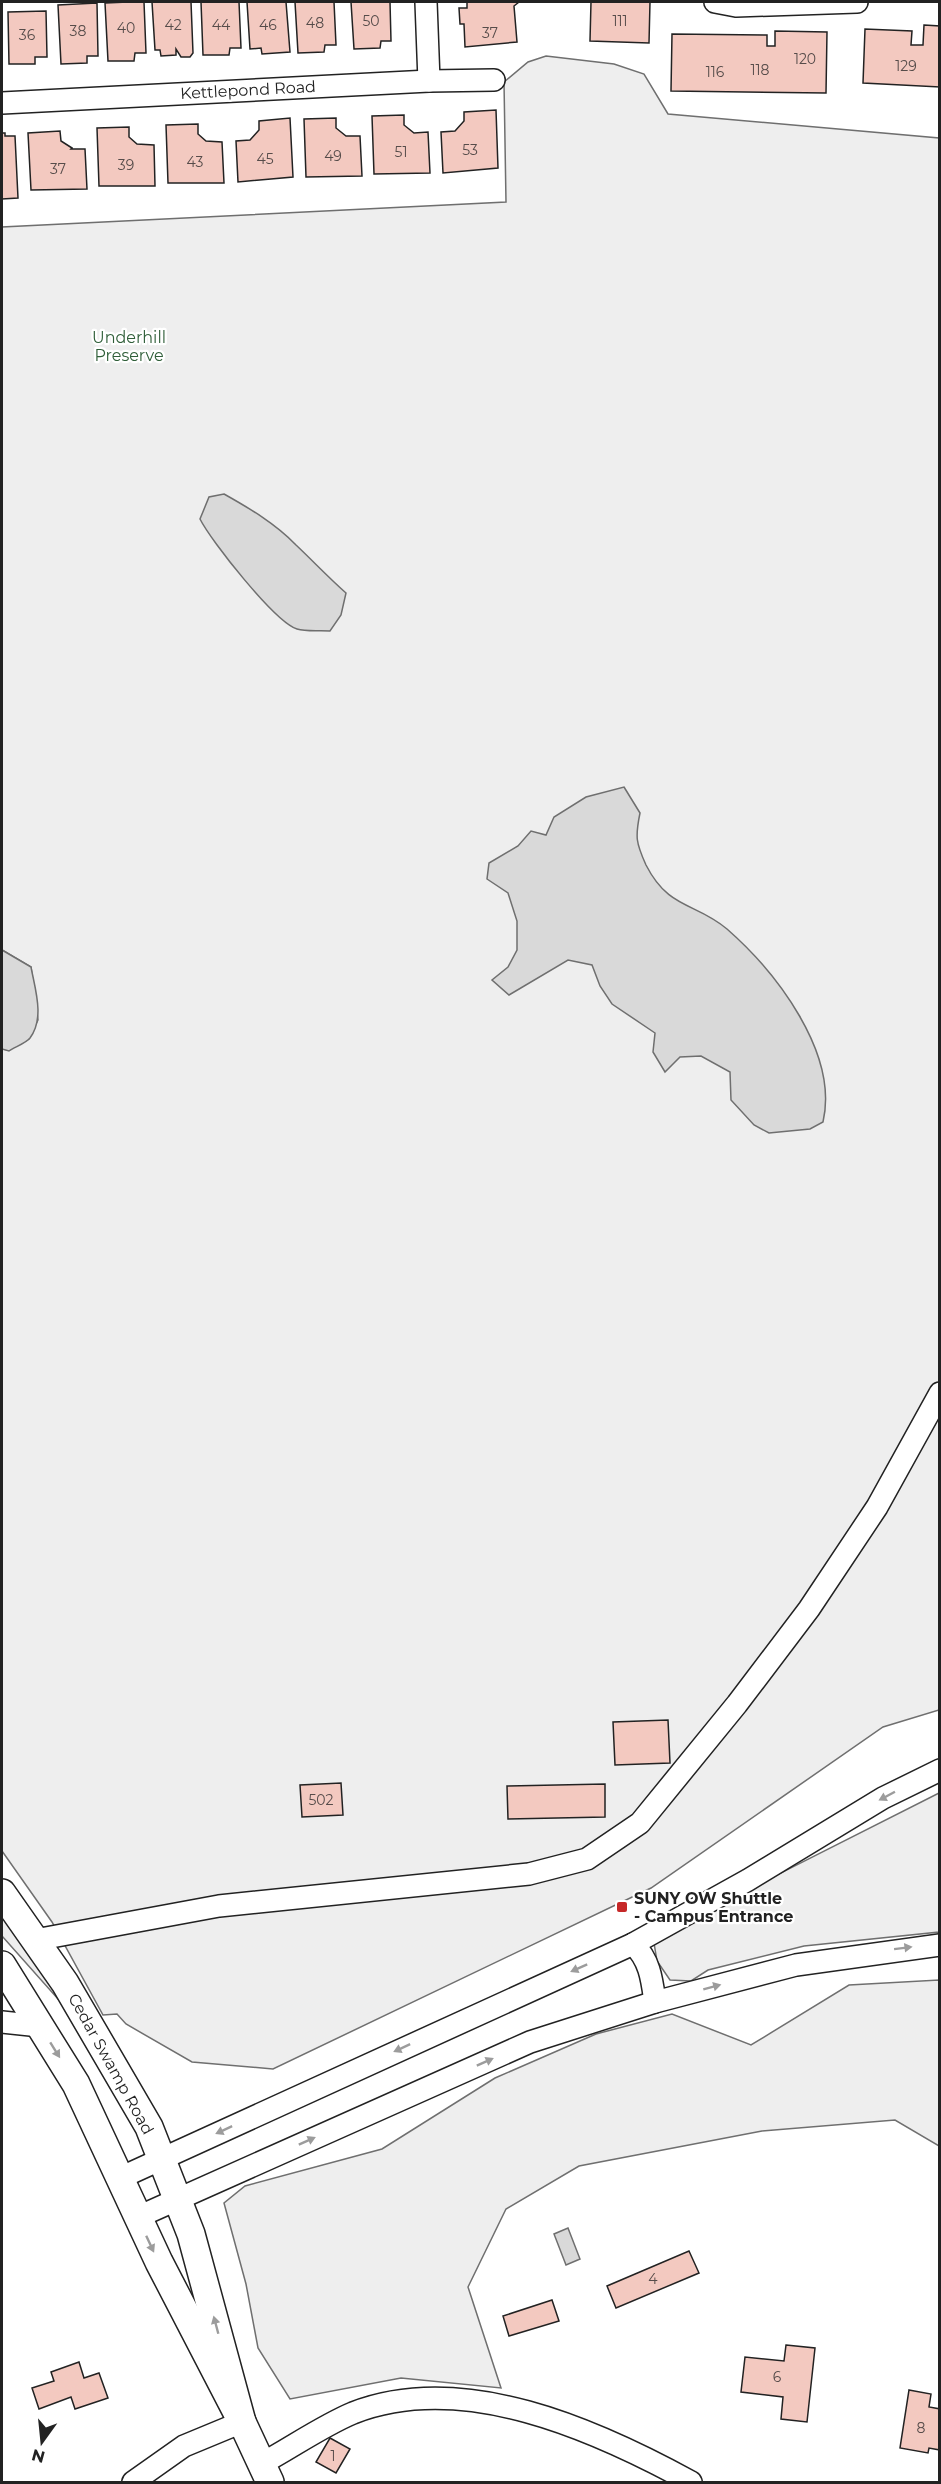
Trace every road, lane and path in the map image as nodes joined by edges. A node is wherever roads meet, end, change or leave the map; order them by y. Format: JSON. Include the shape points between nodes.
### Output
{"nodes":[{"id":1,"x":426,"y":2,"type":"edge"},
{"id":2,"x":715,"y":2,"type":"edge"},
{"id":3,"x":857,"y":2,"type":"edge"},
{"id":4,"x":494,"y":80,"type":"dead end"},
{"id":5,"x":429,"y":81,"type":"junction"},
{"id":6,"x":2,"y":103,"type":"edge"},
{"id":7,"x":939,"y":1393,"type":"edge"},
{"id":8,"x":939,"y":1770,"type":"edge"},
{"id":9,"x":2,"y":1893,"type":"edge"},
{"id":10,"x":35,"y":1940,"type":"junction"},
{"id":11,"x":633,"y":1944,"type":"junction"},
{"id":12,"x":939,"y":1945,"type":"edge"},
{"id":13,"x":2,"y":1965,"type":"edge"},
{"id":14,"x":656,"y":2002,"type":"junction"},
{"id":15,"x":2,"y":2022,"type":"edge"},
{"id":16,"x":40,"y":2026,"type":"junction"},
{"id":17,"x":161,"y":2159,"type":"junction"},
{"id":18,"x":120,"y":2178,"type":"junction"},
{"id":19,"x":177,"y":2198,"type":"junction"},
{"id":20,"x":138,"y":2217,"type":"junction"},
{"id":21,"x":242,"y":2422,"type":"junction"},
{"id":22,"x":266,"y":2473,"type":"edge"},
{"id":23,"x":133,"y":2482,"type":"edge"},
{"id":24,"x":692,"y":2482,"type":"edge"}],
"edges":[{"from":1,"to":5,"type":"street"},
{"from":2,"to":3,"type":"street","via":[[736,6]]},
{"from":4,"to":5,"type":"street","name":"Kettlepond Road"},
{"from":5,"to":6,"type":"street","name":"Kettlepond Road"},
{"from":7,"to":10,"type":"street","via":[[877,1507],[809,1609],[640,1823],[587,1859],[529,1874],[219,1906]]},
{"from":8,"to":11,"type":"street","one_way":true,"via":[[883,1798]]},
{"from":9,"to":10,"type":"main road","name":"Cedar Swamp Road"},
{"from":10,"to":17,"type":"main road","name":"Cedar Swamp Road","via":[[65,1983],[149,2127]]},
{"from":11,"to":14,"type":"street","via":[[651,1971]]},
{"from":11,"to":17,"type":"street","one_way":true},
{"from":14,"to":12,"type":"street","one_way":true,"via":[[796,1965]]},
{"from":13,"to":16,"type":"main road","name":"Cedar Swamp Road"},
{"from":19,"to":14,"type":"street","one_way":true,"via":[[530,2042]]},
{"from":15,"to":16,"type":"street"},
{"from":16,"to":18,"type":"main road","name":"Cedar Swamp Road","one_way":true,"via":[[76,2084]]},
{"from":17,"to":18,"type":"street"},
{"from":17,"to":19,"type":"main road","name":"Cedar Swamp Road"},
{"from":18,"to":20,"type":"main road","name":"Cedar Swamp Road"},
{"from":19,"to":20,"type":"street"},
{"from":21,"to":19,"type":"main road","name":"Cedar Swamp Road","one_way":true,"via":[[191,2234]]},
{"from":20,"to":21,"type":"main road","name":"Cedar Swamp Road","one_way":true},
{"from":21,"to":22,"type":"main road","name":"Cedar Swamp Road"},
{"from":21,"to":23,"type":"street","via":[[184,2446]]},
{"from":22,"to":24,"type":"street","via":[[352,2414],[402,2401],[438,2399],[544,2416],[612,2441]]}]}
